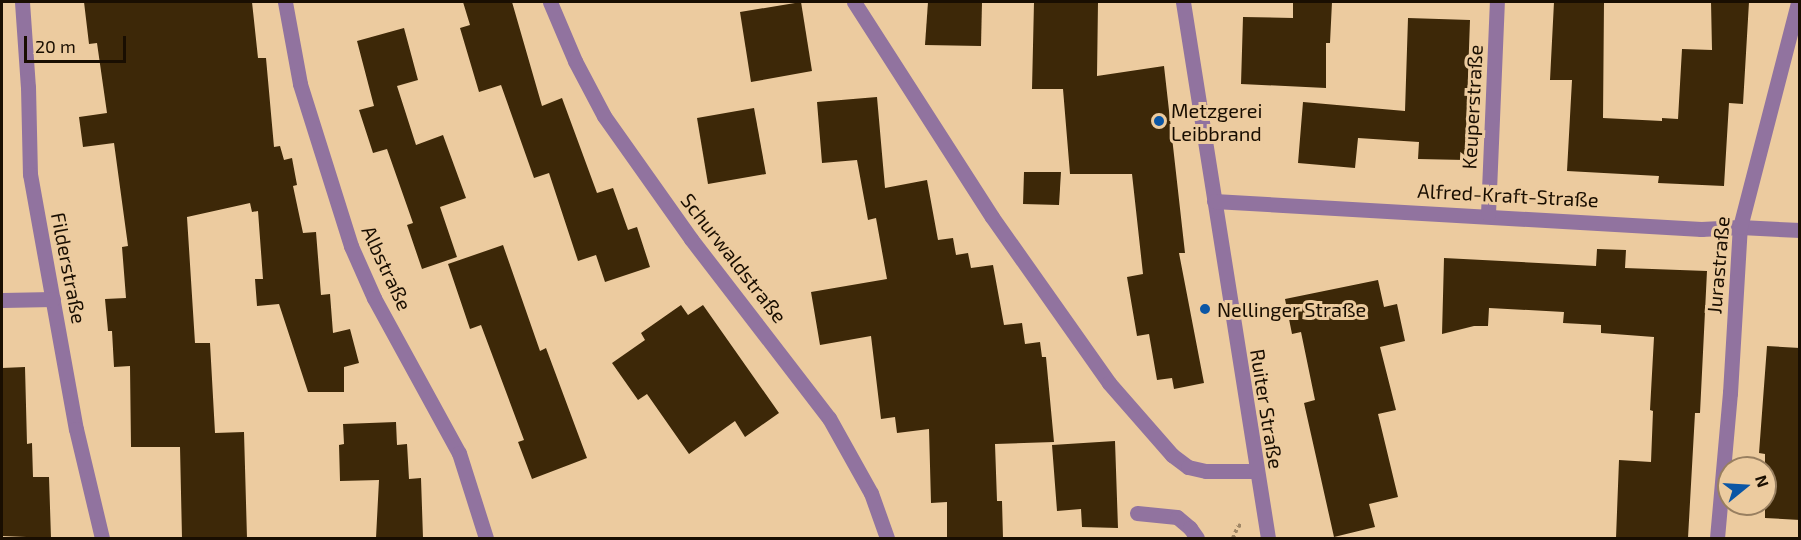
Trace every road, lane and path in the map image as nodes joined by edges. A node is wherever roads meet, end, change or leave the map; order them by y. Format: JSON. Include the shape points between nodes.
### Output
{"nodes":[{"id":1,"x":22,"y":2,"type":"edge"},
{"id":2,"x":285,"y":2,"type":"edge"},
{"id":3,"x":550,"y":2,"type":"edge"},
{"id":4,"x":854,"y":2,"type":"edge"},
{"id":5,"x":1183,"y":2,"type":"edge"},
{"id":6,"x":1497,"y":2,"type":"edge"},
{"id":7,"x":1798,"y":2,"type":"edge"},
{"id":8,"x":1214,"y":201,"type":"junction"},
{"id":9,"x":1488,"y":214,"type":"junction"},
{"id":10,"x":1740,"y":227,"type":"junction"},
{"id":11,"x":1800,"y":230,"type":"edge"},
{"id":12,"x":53,"y":299,"type":"junction"},
{"id":13,"x":2,"y":300,"type":"edge"},
{"id":14,"x":1256,"y":471,"type":"junction"},
{"id":15,"x":1137,"y":513,"type":"dead end"},
{"id":16,"x":102,"y":538,"type":"edge"},
{"id":17,"x":486,"y":538,"type":"edge"},
{"id":18,"x":887,"y":538,"type":"edge"},
{"id":19,"x":1197,"y":538,"type":"edge"},
{"id":20,"x":1268,"y":538,"type":"edge"},
{"id":21,"x":1717,"y":538,"type":"edge"}],
"edges":[{"from":1,"to":12,"type":"street","name":"Filderstraße","via":[[30,174]]},
{"from":2,"to":17,"type":"street","name":"Albstraße","via":[[300,84],[351,246],[374,298],[459,453]]},
{"from":3,"to":18,"type":"street","name":"Schurwaldstraße","via":[[604,116],[691,239],[829,418],[871,493]]},
{"from":4,"to":14,"type":"street","via":[[992,217],[1109,383],[1172,455],[1188,467]]},
{"from":5,"to":8,"type":"street","name":"Ruiter Straße"},
{"from":6,"to":9,"type":"street","name":"Keuperstraße"},
{"from":7,"to":10,"type":"street","name":"Jurastraße"},
{"from":8,"to":9,"type":"street","name":"Alfred-Kraft-Straße"},
{"from":8,"to":14,"type":"street","name":"Ruiter Straße"},
{"from":9,"to":10,"type":"street","name":"Alfred-Kraft-Straße","via":[[1701,229]]},
{"from":10,"to":11,"type":"street","name":"Alfred-Kraft-Straße"},
{"from":10,"to":21,"type":"street","name":"Jurastraße"},
{"from":12,"to":13,"type":"street"},
{"from":12,"to":16,"type":"street","name":"Filderstraße","via":[[82,458]]},
{"from":14,"to":20,"type":"street","name":"Ruiter Straße"},
{"from":15,"to":19,"type":"street","via":[[1177,517]]}]}
